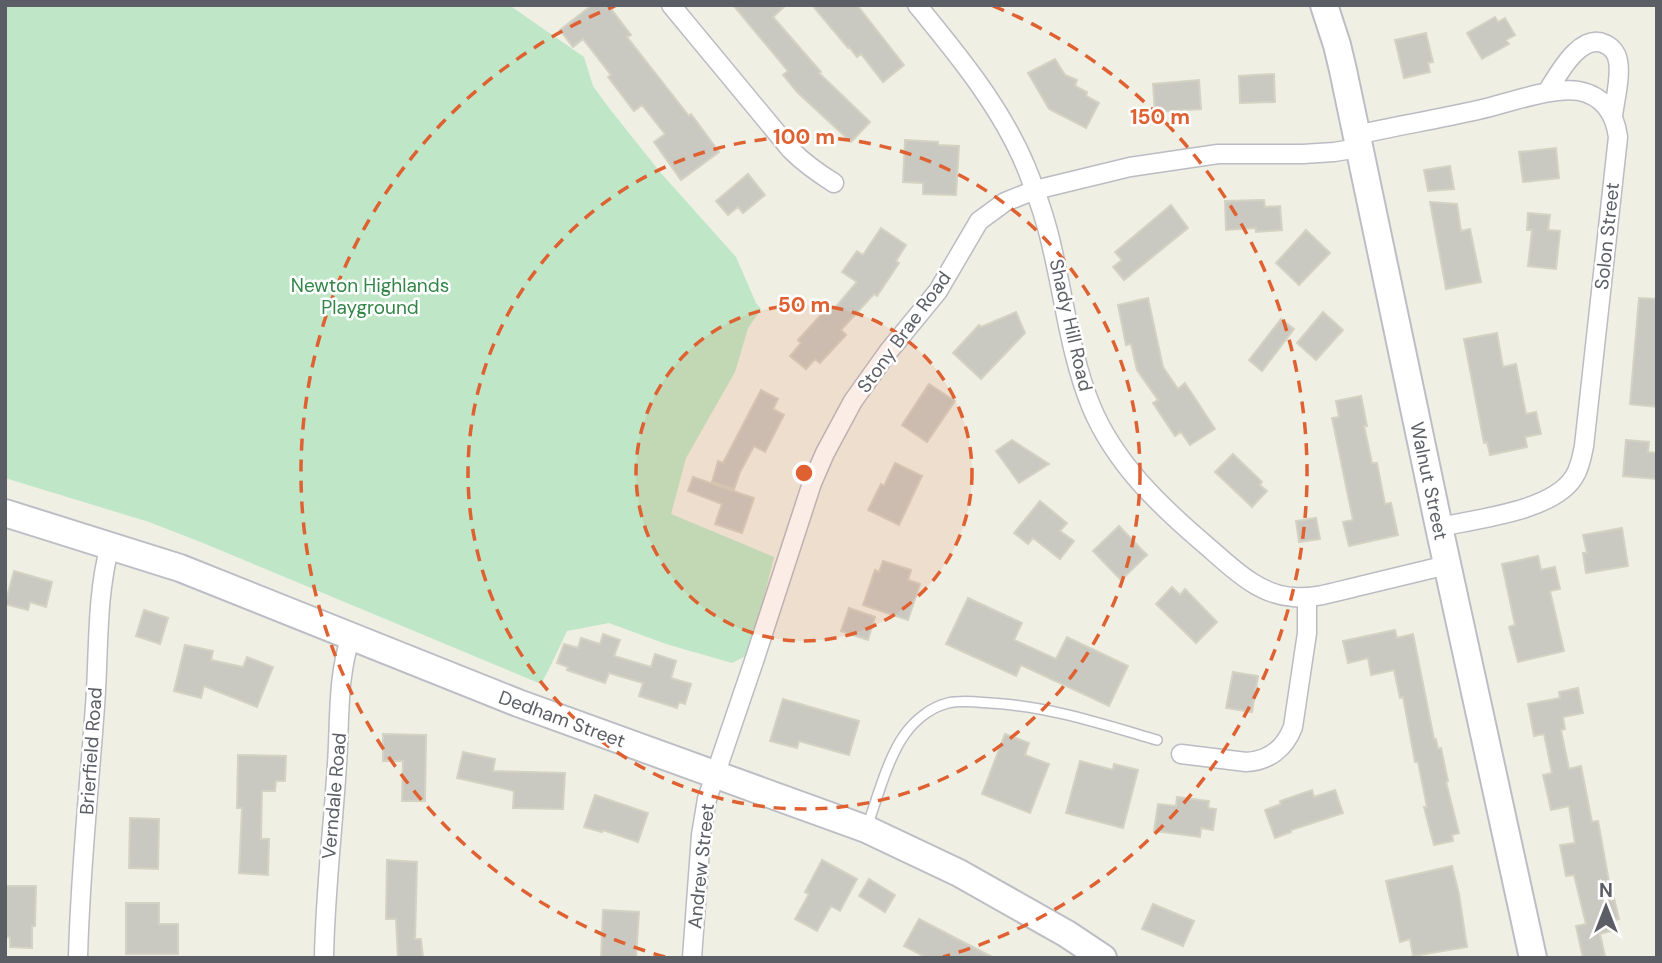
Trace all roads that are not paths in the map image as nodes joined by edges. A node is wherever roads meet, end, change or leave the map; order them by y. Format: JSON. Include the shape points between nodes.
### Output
{"nodes":[{"id":1,"x":671,"y":5,"type":"edge"},
{"id":2,"x":917,"y":5,"type":"edge"},
{"id":3,"x":1324,"y":5,"type":"edge"},
{"id":4,"x":1547,"y":92,"type":"junction"},
{"id":5,"x":1613,"y":116,"type":"junction"},
{"id":6,"x":1357,"y":141,"type":"junction"},
{"id":7,"x":834,"y":183,"type":"dead end"},
{"id":8,"x":1035,"y":190,"type":"junction"},
{"id":9,"x":5,"y":513,"type":"edge"},
{"id":10,"x":1439,"y":527,"type":"junction"},
{"id":11,"x":110,"y":546,"type":"junction"},
{"id":12,"x":1447,"y":565,"type":"junction"},
{"id":13,"x":1307,"y":597,"type":"junction"},
{"id":14,"x":351,"y":636,"type":"junction"},
{"id":15,"x":1157,"y":740,"type":"dead end"},
{"id":16,"x":1181,"y":754,"type":"dead end"},
{"id":17,"x":714,"y":774,"type":"junction"},
{"id":18,"x":866,"y":829,"type":"junction"},
{"id":19,"x":78,"y":958,"type":"edge"},
{"id":20,"x":324,"y":958,"type":"edge"},
{"id":21,"x":692,"y":958,"type":"edge"},
{"id":22,"x":1103,"y":958,"type":"edge"},
{"id":23,"x":1533,"y":958,"type":"edge"}],
"edges":[{"from":1,"to":7,"type":"street","via":[[791,150]]},
{"from":2,"to":8,"type":"street","name":"Shady Hill Road","via":[[979,85],[1013,140]]},
{"from":3,"to":6,"type":"main road","name":"Walnut Street"},
{"from":4,"to":5,"type":"street","via":[[1581,91],[1600,101]]},
{"from":4,"to":5,"type":"street","name":"Solon Street","via":[[1579,47],[1605,44],[1619,63]]},
{"from":4,"to":6,"type":"street"},
{"from":5,"to":10,"type":"street","name":"Solon Street","via":[[1618,137],[1584,446],[1576,476],[1539,504]]},
{"from":6,"to":8,"type":"street","name":"Stony Brae Road","via":[[1303,154],[1197,156]]},
{"from":6,"to":10,"type":"main road","name":"Walnut Street"},
{"from":8,"to":13,"type":"street","name":"Shady Hill Road","via":[[1084,387],[1116,452],[1171,516],[1236,572],[1276,594]]},
{"from":8,"to":17,"type":"street","name":"Stony Brae Road","via":[[1005,202],[979,221],[938,290],[870,375],[838,427],[812,483]]},
{"from":9,"to":11,"type":"main road","name":"Dedham Street"},
{"from":10,"to":12,"type":"main road","name":"Walnut Street"},
{"from":11,"to":14,"type":"main road","name":"Dedham Street","via":[[180,568]]},
{"from":11,"to":19,"type":"street","name":"Brierfield Road","via":[[102,592]]},
{"from":12,"to":13,"type":"street","name":"Shady Hill Road"},
{"from":12,"to":23,"type":"main road","name":"Walnut Street"},
{"from":13,"to":16,"type":"street","via":[[1307,633],[1293,727],[1283,746],[1256,762]]},
{"from":14,"to":17,"type":"main road","name":"Dedham Street"},
{"from":14,"to":20,"type":"street","name":"Verndale Road","via":[[341,682]]},
{"from":15,"to":18,"type":"lane","via":[[1038,708],[975,701],[946,704],[923,716],[904,735]]},
{"from":17,"to":18,"type":"main road","name":"Dedham Street"},
{"from":17,"to":21,"type":"street","name":"Andrew Street","via":[[704,815]]},
{"from":18,"to":22,"type":"main road","name":"Dedham Street","via":[[959,873]]}]}
